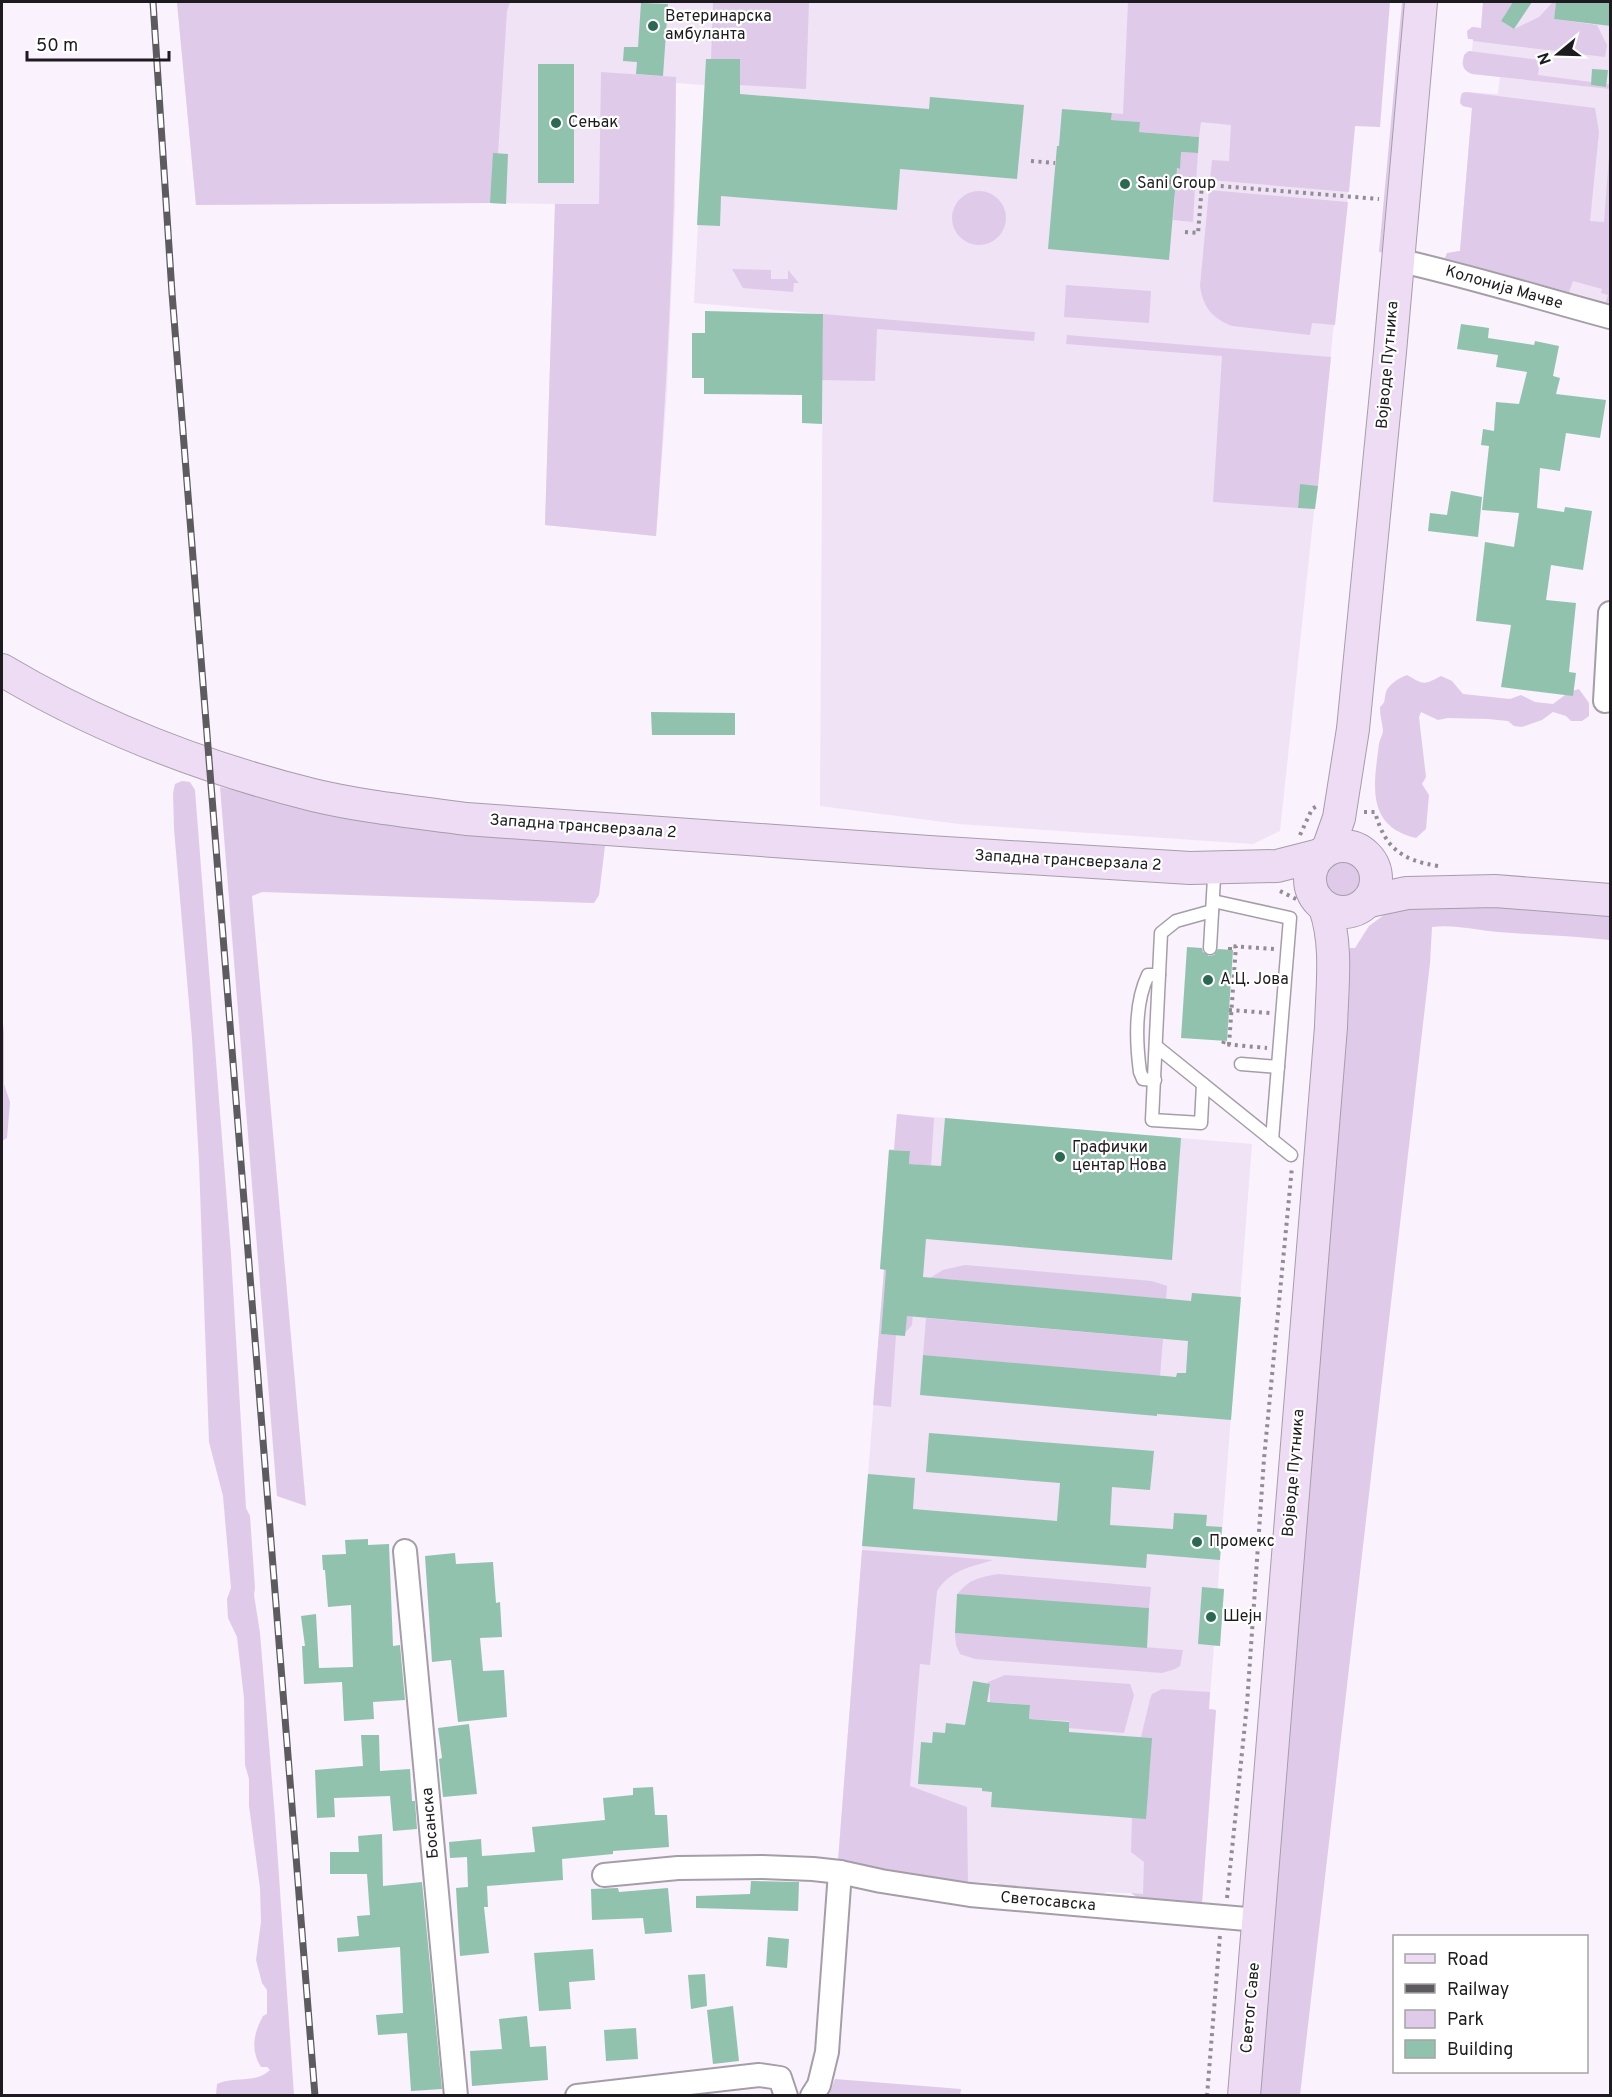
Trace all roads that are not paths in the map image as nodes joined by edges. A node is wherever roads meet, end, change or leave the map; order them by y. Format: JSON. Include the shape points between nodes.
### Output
{"nodes":[{"id":1,"x":1421,"y":2,"type":"edge"},
{"id":2,"x":1397,"y":260,"type":"junction"},
{"id":3,"x":1611,"y":317,"type":"edge"},
{"id":4,"x":1611,"y":613,"type":"edge"},
{"id":5,"x":2,"y":670,"type":"edge"},
{"id":6,"x":1605,"y":701,"type":"dead end"},
{"id":7,"x":1353,"y":729,"type":"junction"},
{"id":8,"x":1314,"y":849,"type":"junction"},
{"id":9,"x":1369,"y":859,"type":"junction"},
{"id":10,"x":1202,"y":873,"type":"junction"},
{"id":11,"x":1495,"y":891,"type":"junction"},
{"id":12,"x":1611,"y":900,"type":"edge"},
{"id":13,"x":1316,"y":904,"type":"junction"},
{"id":14,"x":1366,"y":904,"type":"junction"},
{"id":15,"x":1212,"y":906,"type":"junction"},
{"id":16,"x":1210,"y":948,"type":"dead end"},
{"id":17,"x":1159,"y":975,"type":"junction"},
{"id":18,"x":1331,"y":1027,"type":"junction"},
{"id":19,"x":1156,"y":1047,"type":"junction"},
{"id":20,"x":1241,"y":1064,"type":"dead end"},
{"id":21,"x":1278,"y":1067,"type":"junction"},
{"id":22,"x":1155,"y":1080,"type":"junction"},
{"id":23,"x":1203,"y":1084,"type":"junction"},
{"id":24,"x":1272,"y":1140,"type":"junction"},
{"id":25,"x":1291,"y":1155,"type":"dead end"},
{"id":26,"x":405,"y":1551,"type":"dead end"},
{"id":27,"x":840,"y":1872,"type":"junction"},
{"id":28,"x":604,"y":1875,"type":"dead end"},
{"id":29,"x":1258,"y":1920,"type":"junction"},
{"id":30,"x":783,"y":2087,"type":"edge"},
{"id":31,"x":456,"y":2096,"type":"edge"},
{"id":32,"x":577,"y":2096,"type":"edge"},
{"id":33,"x":812,"y":2096,"type":"edge"},
{"id":34,"x":1244,"y":2096,"type":"edge"}],
"edges":[{"from":1,"to":2,"type":"main road","name":"Војводе Путника"},
{"from":2,"to":3,"type":"street","name":"Колонија Мачве"},
{"from":2,"to":7,"type":"main road","name":"Војводе Путника"},
{"from":4,"to":6,"type":"street"},
{"from":5,"to":10,"type":"main road","name":"Западна трансверзала 2","via":[[73,708],[161,747],[231,772],[364,805],[466,819]]},
{"from":7,"to":8,"type":"main road","name":"Војводе Путника","via":[[1339,818]]},
{"from":7,"to":9,"type":"main road","name":"Војводе Путника","via":[[1357,816]]},
{"from":8,"to":9,"type":"main road","via":[[1352,847]]},
{"from":8,"to":10,"type":"main road","name":"Западна трансверзала 2","via":[[1277,867]]},
{"from":8,"to":13,"type":"main road","via":[[1310,875]]},
{"from":9,"to":11,"type":"main road","via":[[1407,876]]},
{"from":9,"to":14,"type":"main road","via":[[1376,886]]},
{"from":10,"to":13,"type":"main road","name":"Западна трансверзала 2","via":[[1279,884]]},
{"from":10,"to":15,"type":"lane"},
{"from":11,"to":12,"type":"main road"},
{"from":11,"to":14,"type":"main road","via":[[1407,892]]},
{"from":13,"to":14,"type":"main road","via":[[1344,913]]},
{"from":13,"to":18,"type":"main road","name":"Војводе Путника","via":[[1330,921]]},
{"from":14,"to":18,"type":"main road","name":"Војводе Путника","via":[[1347,938]]},
{"from":15,"to":16,"type":"lane"},
{"from":15,"to":17,"type":"lane","via":[[1176,921],[1161,933]]},
{"from":15,"to":21,"type":"lane","via":[[1290,918]]},
{"from":17,"to":19,"type":"lane"},
{"from":17,"to":22,"type":"lane","via":[[1148,975],[1143,985],[1138,1023],[1140,1072],[1143,1079]]},
{"from":18,"to":29,"type":"main road","name":"Војводе Путника"},
{"from":19,"to":22,"type":"lane"},
{"from":19,"to":23,"type":"lane"},
{"from":20,"to":21,"type":"lane"},
{"from":21,"to":24,"type":"lane"},
{"from":22,"to":23,"type":"lane","via":[[1152,1120],[1201,1123]]},
{"from":23,"to":24,"type":"lane"},
{"from":24,"to":25,"type":"lane"},
{"from":26,"to":31,"type":"street","name":"Босанска"},
{"from":27,"to":28,"type":"street","name":"Светосавска","via":[[714,1867]]},
{"from":27,"to":29,"type":"street","name":"Светосавска","via":[[970,1895]]},
{"from":27,"to":33,"type":"street","via":[[827,2052],[819,2085]]},
{"from":29,"to":34,"type":"main road","name":"Светог Саве"},
{"from":30,"to":32,"type":"street","via":[[759,2075]]}]}
